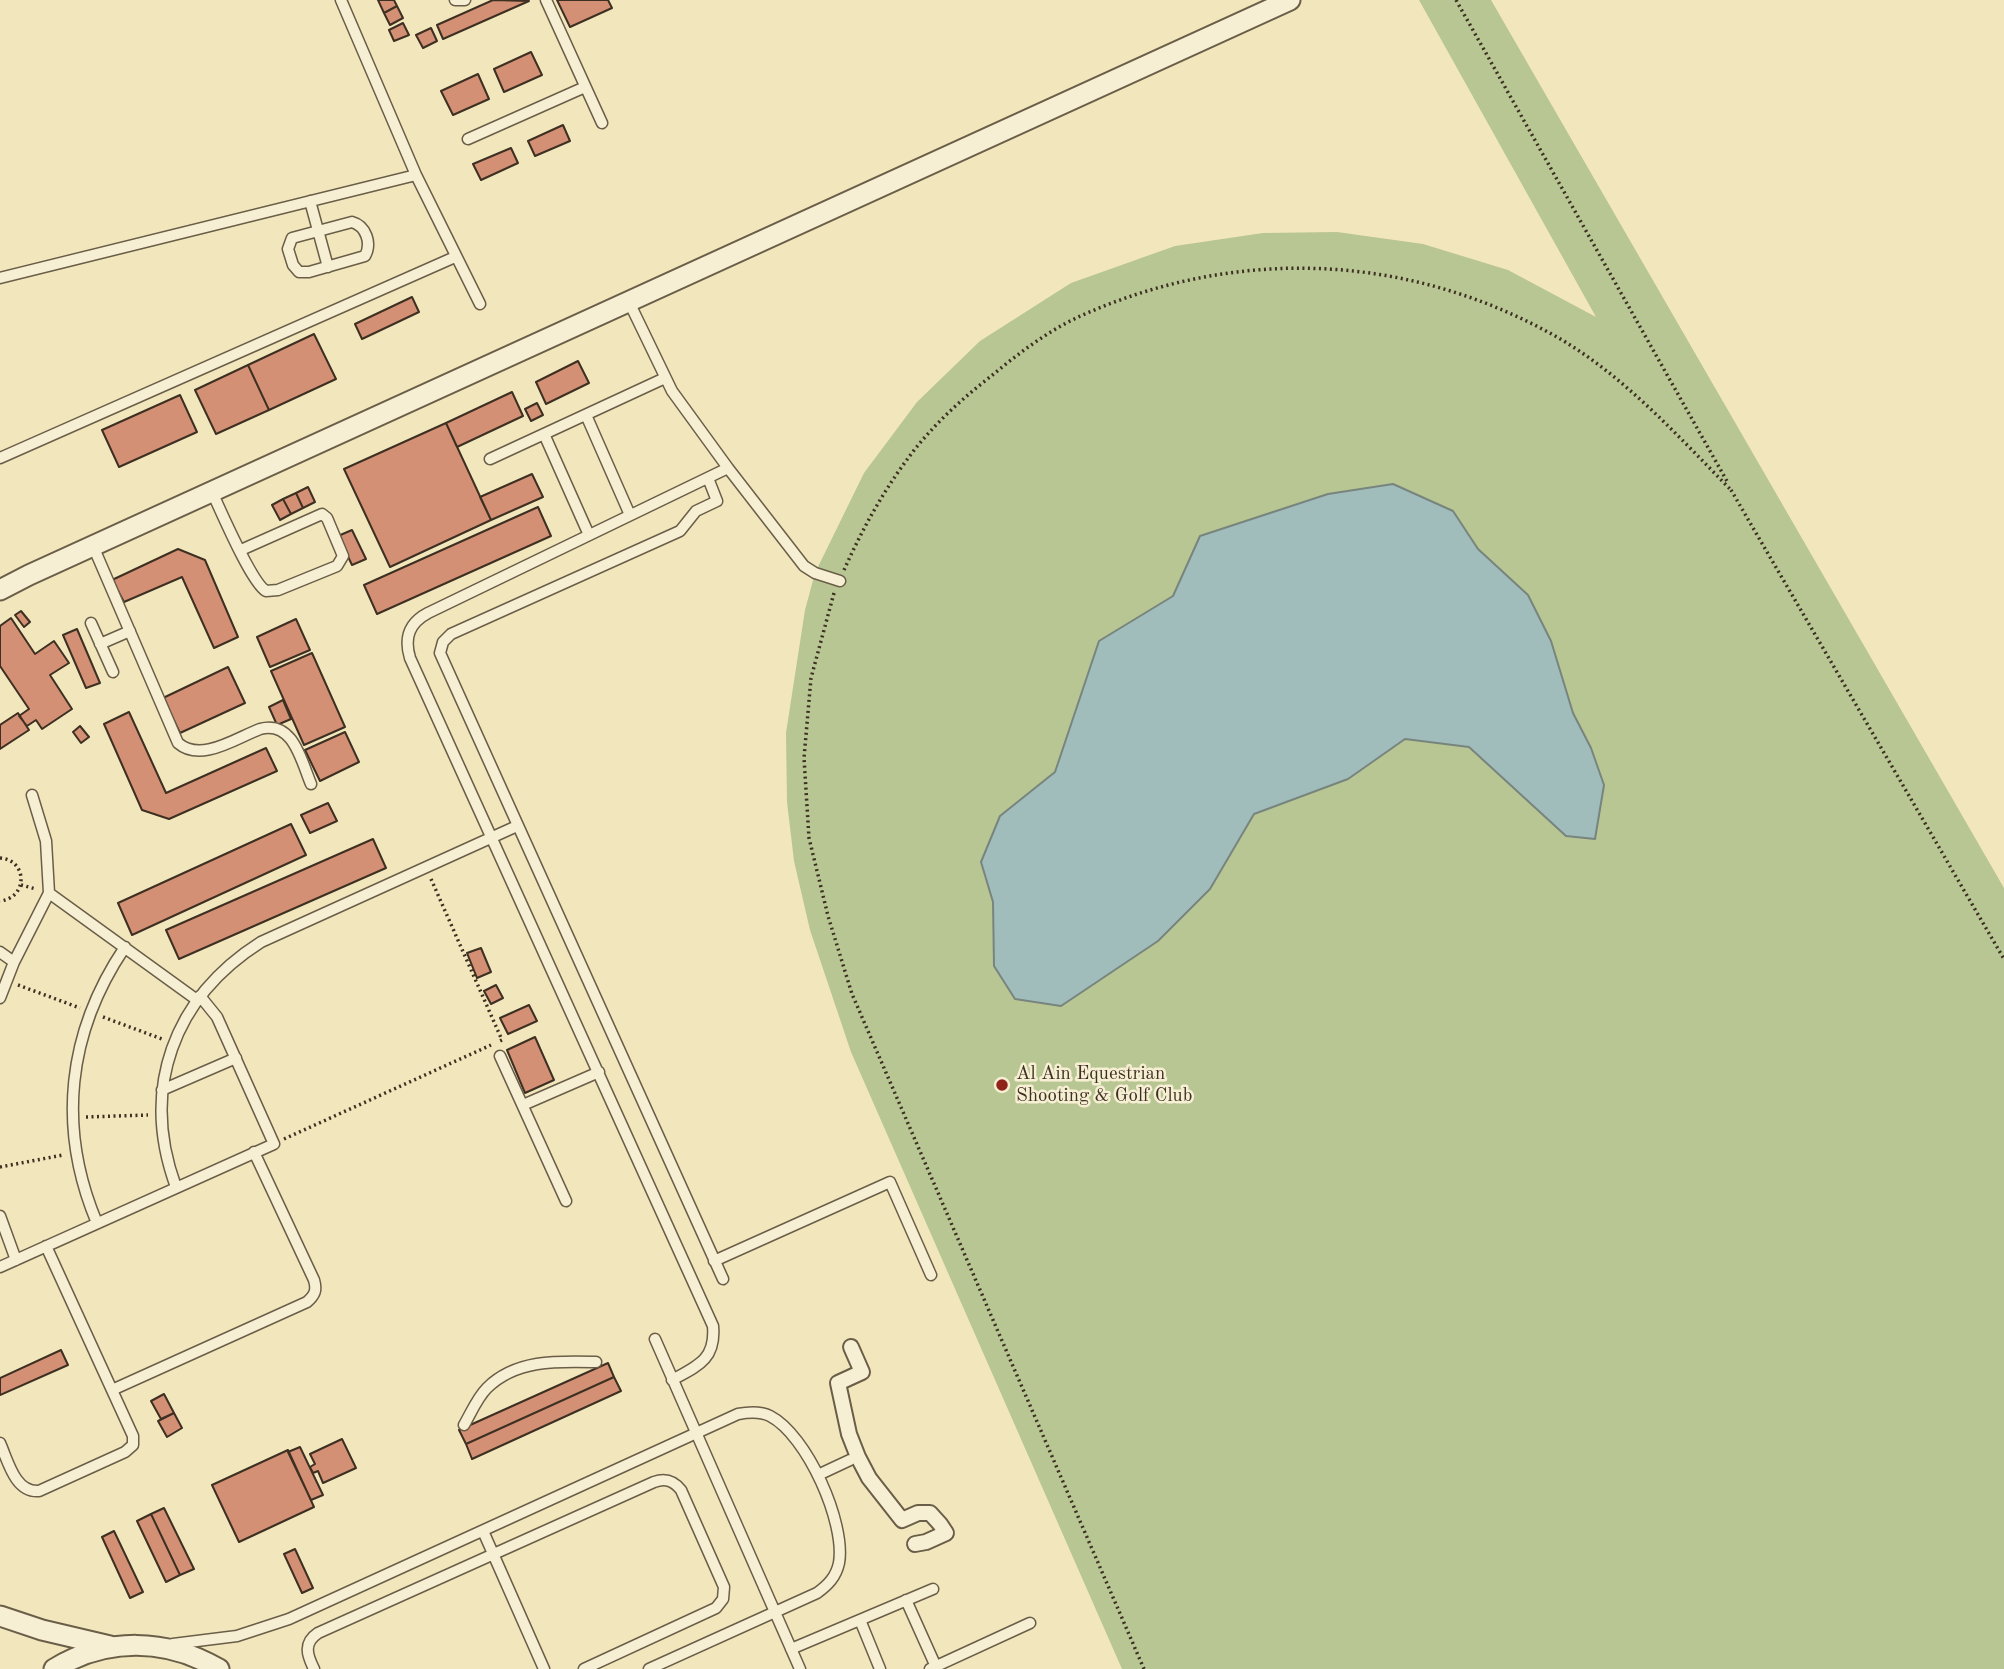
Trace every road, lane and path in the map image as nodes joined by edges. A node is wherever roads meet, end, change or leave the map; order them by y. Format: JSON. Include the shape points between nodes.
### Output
{"nodes":[{"id":1,"x":341,"y":0,"type":"edge"},
{"id":2,"x":455,"y":0,"type":"edge"},
{"id":3,"x":466,"y":0,"type":"edge"},
{"id":4,"x":546,"y":0,"type":"edge"},
{"id":5,"x":1290,"y":0,"type":"edge"},
{"id":6,"x":1456,"y":0,"type":"edge"},
{"id":7,"x":585,"y":86,"type":"junction"},
{"id":8,"x":602,"y":123,"type":"dead end"},
{"id":9,"x":468,"y":139,"type":"dead end"},
{"id":10,"x":416,"y":175,"type":"junction"},
{"id":11,"x":310,"y":201,"type":"junction"},
{"id":12,"x":318,"y":231,"type":"junction"},
{"id":13,"x":455,"y":257,"type":"junction"},
{"id":14,"x":328,"y":267,"type":"junction"},
{"id":15,"x":0,"y":278,"type":"edge"},
{"id":16,"x":629,"y":302,"type":"junction"},
{"id":17,"x":480,"y":304,"type":"dead end"},
{"id":18,"x":665,"y":378,"type":"junction"},
{"id":19,"x":586,"y":415,"type":"junction"},
{"id":20,"x":544,"y":434,"type":"junction"},
{"id":21,"x":0,"y":458,"type":"edge"},
{"id":22,"x":490,"y":459,"type":"dead end"},
{"id":23,"x":728,"y":468,"type":"junction"},
{"id":24,"x":708,"y":478,"type":"junction"},
{"id":25,"x":1731,"y":490,"type":"junction"},
{"id":26,"x":212,"y":492,"type":"junction"},
{"id":27,"x":630,"y":515,"type":"junction"},
{"id":28,"x":589,"y":535,"type":"junction"},
{"id":29,"x":93,"y":546,"type":"junction"},
{"id":30,"x":241,"y":550,"type":"junction"},
{"id":31,"x":840,"y":580,"type":"junction"},
{"id":32,"x":0,"y":590,"type":"edge"},
{"id":33,"x":91,"y":623,"type":"dead end"},
{"id":34,"x":130,"y":631,"type":"junction"},
{"id":35,"x":100,"y":644,"type":"junction"},
{"id":36,"x":113,"y":672,"type":"dead end"},
{"id":37,"x":311,"y":784,"type":"dead end"},
{"id":38,"x":32,"y":795,"type":"dead end"},
{"id":39,"x":517,"y":826,"type":"junction"},
{"id":40,"x":492,"y":837,"type":"junction"},
{"id":41,"x":0,"y":858,"type":"edge"},
{"id":42,"x":426,"y":867,"type":"junction"},
{"id":43,"x":49,"y":893,"type":"junction"},
{"id":44,"x":0,"y":901,"type":"edge"},
{"id":45,"x":125,"y":947,"type":"junction"},
{"id":46,"x":0,"y":952,"type":"edge"},
{"id":47,"x":2004,"y":959,"type":"edge"},
{"id":48,"x":14,"y":962,"type":"junction"},
{"id":49,"x":0,"y":998,"type":"edge"},
{"id":50,"x":198,"y":998,"type":"junction"},
{"id":51,"x":500,"y":1056,"type":"dead end"},
{"id":52,"x":236,"y":1058,"type":"junction"},
{"id":53,"x":599,"y":1072,"type":"junction"},
{"id":54,"x":162,"y":1090,"type":"junction"},
{"id":55,"x":523,"y":1105,"type":"junction"},
{"id":56,"x":161,"y":1115,"type":"junction"},
{"id":57,"x":72,"y":1118,"type":"junction"},
{"id":58,"x":274,"y":1143,"type":"junction"},
{"id":59,"x":254,"y":1152,"type":"junction"},
{"id":60,"x":76,"y":1153,"type":"junction"},
{"id":61,"x":0,"y":1167,"type":"edge"},
{"id":62,"x":176,"y":1187,"type":"junction"},
{"id":63,"x":566,"y":1201,"type":"dead end"},
{"id":64,"x":0,"y":1216,"type":"edge"},
{"id":65,"x":97,"y":1223,"type":"junction"},
{"id":66,"x":46,"y":1246,"type":"junction"},
{"id":67,"x":16,"y":1260,"type":"junction"},
{"id":68,"x":714,"y":1261,"type":"junction"},
{"id":69,"x":0,"y":1267,"type":"edge"},
{"id":70,"x":932,"y":1275,"type":"dead end"},
{"id":71,"x":723,"y":1279,"type":"dead end"},
{"id":72,"x":654,"y":1339,"type":"dead end"},
{"id":73,"x":851,"y":1347,"type":"dead end"},
{"id":74,"x":596,"y":1362,"type":"dead end"},
{"id":75,"x":672,"y":1380,"type":"junction"},
{"id":76,"x":112,"y":1390,"type":"junction"},
{"id":77,"x":464,"y":1425,"type":"dead end"},
{"id":78,"x":695,"y":1434,"type":"junction"},
{"id":79,"x":0,"y":1443,"type":"edge"},
{"id":80,"x":858,"y":1457,"type":"junction"},
{"id":81,"x":818,"y":1475,"type":"junction"},
{"id":82,"x":483,"y":1531,"type":"junction"},
{"id":83,"x":915,"y":1544,"type":"dead end"},
{"id":84,"x":493,"y":1555,"type":"junction"},
{"id":85,"x":933,"y":1589,"type":"dead end"},
{"id":86,"x":906,"y":1600,"type":"junction"},
{"id":87,"x":775,"y":1612,"type":"junction"},
{"id":88,"x":0,"y":1615,"type":"edge"},
{"id":89,"x":860,"y":1620,"type":"junction"},
{"id":90,"x":1030,"y":1623,"type":"dead end"},
{"id":91,"x":158,"y":1646,"type":"junction"},
{"id":92,"x":111,"y":1647,"type":"junction"},
{"id":93,"x":791,"y":1649,"type":"junction"},
{"id":94,"x":934,"y":1668,"type":"edge"},
{"id":95,"x":54,"y":1669,"type":"edge"},
{"id":96,"x":219,"y":1669,"type":"edge"},
{"id":97,"x":314,"y":1669,"type":"edge"},
{"id":98,"x":544,"y":1669,"type":"edge"},
{"id":99,"x":584,"y":1669,"type":"edge"},
{"id":100,"x":649,"y":1669,"type":"edge"},
{"id":101,"x":800,"y":1669,"type":"edge"},
{"id":102,"x":880,"y":1669,"type":"edge"},
{"id":103,"x":1144,"y":1669,"type":"edge"}],
"edges":[{"from":1,"to":10,"type":"lane"},
{"from":2,"to":3,"type":"lane"},
{"from":4,"to":7,"type":"lane"},
{"from":5,"to":16,"type":"street"},
{"from":6,"to":25,"type":"path"},
{"from":7,"to":8,"type":"lane"},
{"from":7,"to":9,"type":"lane"},
{"from":10,"to":11,"type":"lane"},
{"from":10,"to":13,"type":"lane"},
{"from":11,"to":12,"type":"lane"},
{"from":11,"to":15,"type":"lane"},
{"from":12,"to":14,"type":"lane"},
{"from":12,"to":14,"type":"lane","via":[[289,241],[288,249],[299,272]]},
{"from":12,"to":14,"type":"lane","via":[[352,222],[364,230],[369,246],[365,256]]},
{"from":13,"to":17,"type":"lane"},
{"from":13,"to":21,"type":"lane"},
{"from":16,"to":18,"type":"lane"},
{"from":16,"to":26,"type":"street"},
{"from":18,"to":19,"type":"lane"},
{"from":18,"to":23,"type":"lane"},
{"from":19,"to":20,"type":"lane"},
{"from":19,"to":27,"type":"lane"},
{"from":20,"to":22,"type":"lane"},
{"from":20,"to":28,"type":"lane"},
{"from":23,"to":24,"type":"lane"},
{"from":23,"to":31,"type":"lane","via":[[804,565]]},
{"from":24,"to":27,"type":"lane"},
{"from":24,"to":39,"type":"lane","via":[[717,501],[696,511],[680,531],[443,642],[442,659]]},
{"from":25,"to":31,"type":"path","via":[[1614,376],[1548,331],[1475,298],[1397,276],[1317,266],[1237,270],[1158,286],[1083,314],[1023,350],[960,400],[906,460],[863,527]]},
{"from":25,"to":47,"type":"path"},
{"from":26,"to":29,"type":"street"},
{"from":26,"to":30,"type":"lane"},
{"from":27,"to":28,"type":"lane"},
{"from":28,"to":40,"type":"lane","via":[[418,618],[407,636],[410,658]]},
{"from":29,"to":32,"type":"street"},
{"from":29,"to":34,"type":"lane"},
{"from":30,"to":30,"type":"lane","via":[[258,585],[272,592],[337,565],[343,556],[322,514]]},
{"from":31,"to":103,"type":"path","via":[[811,678],[804,758],[809,838],[828,916],[852,994]]},
{"from":33,"to":35,"type":"lane"},
{"from":34,"to":35,"type":"lane"},
{"from":34,"to":37,"type":"lane","via":[[178,743],[194,752],[205,751],[274,727],[292,740]]},
{"from":35,"to":36,"type":"lane"},
{"from":38,"to":43,"type":"lane","via":[[46,841]]},
{"from":39,"to":40,"type":"lane"},
{"from":39,"to":68,"type":"lane"},
{"from":40,"to":42,"type":"lane"},
{"from":40,"to":53,"type":"lane"},
{"from":41,"to":44,"type":"path","via":[[11,860],[22,878],[13,897]]},
{"from":42,"to":50,"type":"lane","via":[[261,942],[223,970]]},
{"from":42,"to":58,"type":"path","via":[[502,1040]]},
{"from":43,"to":45,"type":"lane"},
{"from":43,"to":48,"type":"lane"},
{"from":45,"to":50,"type":"lane"},
{"from":45,"to":57,"type":"lane","via":[[85,1025],[74,1077]]},
{"from":46,"to":48,"type":"lane"},
{"from":48,"to":49,"type":"lane"},
{"from":50,"to":52,"type":"lane","via":[[217,1017]]},
{"from":50,"to":54,"type":"lane","via":[[174,1043]]},
{"from":51,"to":55,"type":"lane"},
{"from":52,"to":54,"type":"lane"},
{"from":52,"to":58,"type":"lane"},
{"from":53,"to":55,"type":"lane"},
{"from":53,"to":75,"type":"lane","via":[[713,1326],[713,1345],[703,1361]]},
{"from":54,"to":56,"type":"lane"},
{"from":55,"to":63,"type":"lane"},
{"from":56,"to":57,"type":"path"},
{"from":56,"to":62,"type":"lane","via":[[165,1152]]},
{"from":57,"to":60,"type":"lane"},
{"from":58,"to":59,"type":"lane"},
{"from":59,"to":62,"type":"lane"},
{"from":59,"to":76,"type":"lane","via":[[316,1292],[307,1302]]},
{"from":60,"to":61,"type":"path"},
{"from":60,"to":65,"type":"lane"},
{"from":62,"to":65,"type":"lane"},
{"from":64,"to":67,"type":"lane"},
{"from":65,"to":66,"type":"lane"},
{"from":66,"to":67,"type":"lane"},
{"from":66,"to":76,"type":"lane"},
{"from":67,"to":69,"type":"lane"},
{"from":68,"to":70,"type":"lane","via":[[890,1182]]},
{"from":68,"to":71,"type":"lane"},
{"from":72,"to":75,"type":"lane"},
{"from":73,"to":80,"type":"street","via":[[862,1372],[838,1382]]},
{"from":74,"to":77,"type":"lane","via":[[542,1362],[500,1378],[481,1395]]},
{"from":75,"to":78,"type":"lane"},
{"from":76,"to":79,"type":"lane","via":[[133,1436],[133,1445],[125,1452],[32,1492],[18,1482]]},
{"from":78,"to":81,"type":"lane","via":[[738,1414],[763,1413],[787,1431]]},
{"from":78,"to":82,"type":"lane"},
{"from":78,"to":87,"type":"lane"},
{"from":80,"to":81,"type":"lane"},
{"from":80,"to":83,"type":"street","via":[[902,1520],[930,1513],[946,1534]]},
{"from":81,"to":87,"type":"lane","via":[[836,1528],[839,1562],[828,1585]]},
{"from":82,"to":84,"type":"lane"},
{"from":82,"to":91,"type":"lane","via":[[289,1619],[237,1636]]},
{"from":84,"to":97,"type":"lane","via":[[313,1637],[307,1652]]},
{"from":84,"to":98,"type":"lane"},
{"from":84,"to":99,"type":"lane","via":[[654,1482],[667,1480],[678,1486],[724,1587],[723,1599],[716,1608]]},
{"from":85,"to":86,"type":"lane"},
{"from":86,"to":89,"type":"lane"},
{"from":86,"to":94,"type":"lane"},
{"from":87,"to":93,"type":"lane"},
{"from":87,"to":100,"type":"lane"},
{"from":88,"to":92,"type":"street"},
{"from":89,"to":93,"type":"lane"},
{"from":89,"to":102,"type":"lane"},
{"from":90,"to":94,"type":"lane"},
{"from":91,"to":92,"type":"street"},
{"from":91,"to":96,"type":"street"},
{"from":92,"to":95,"type":"street"},
{"from":93,"to":101,"type":"lane"}]}
